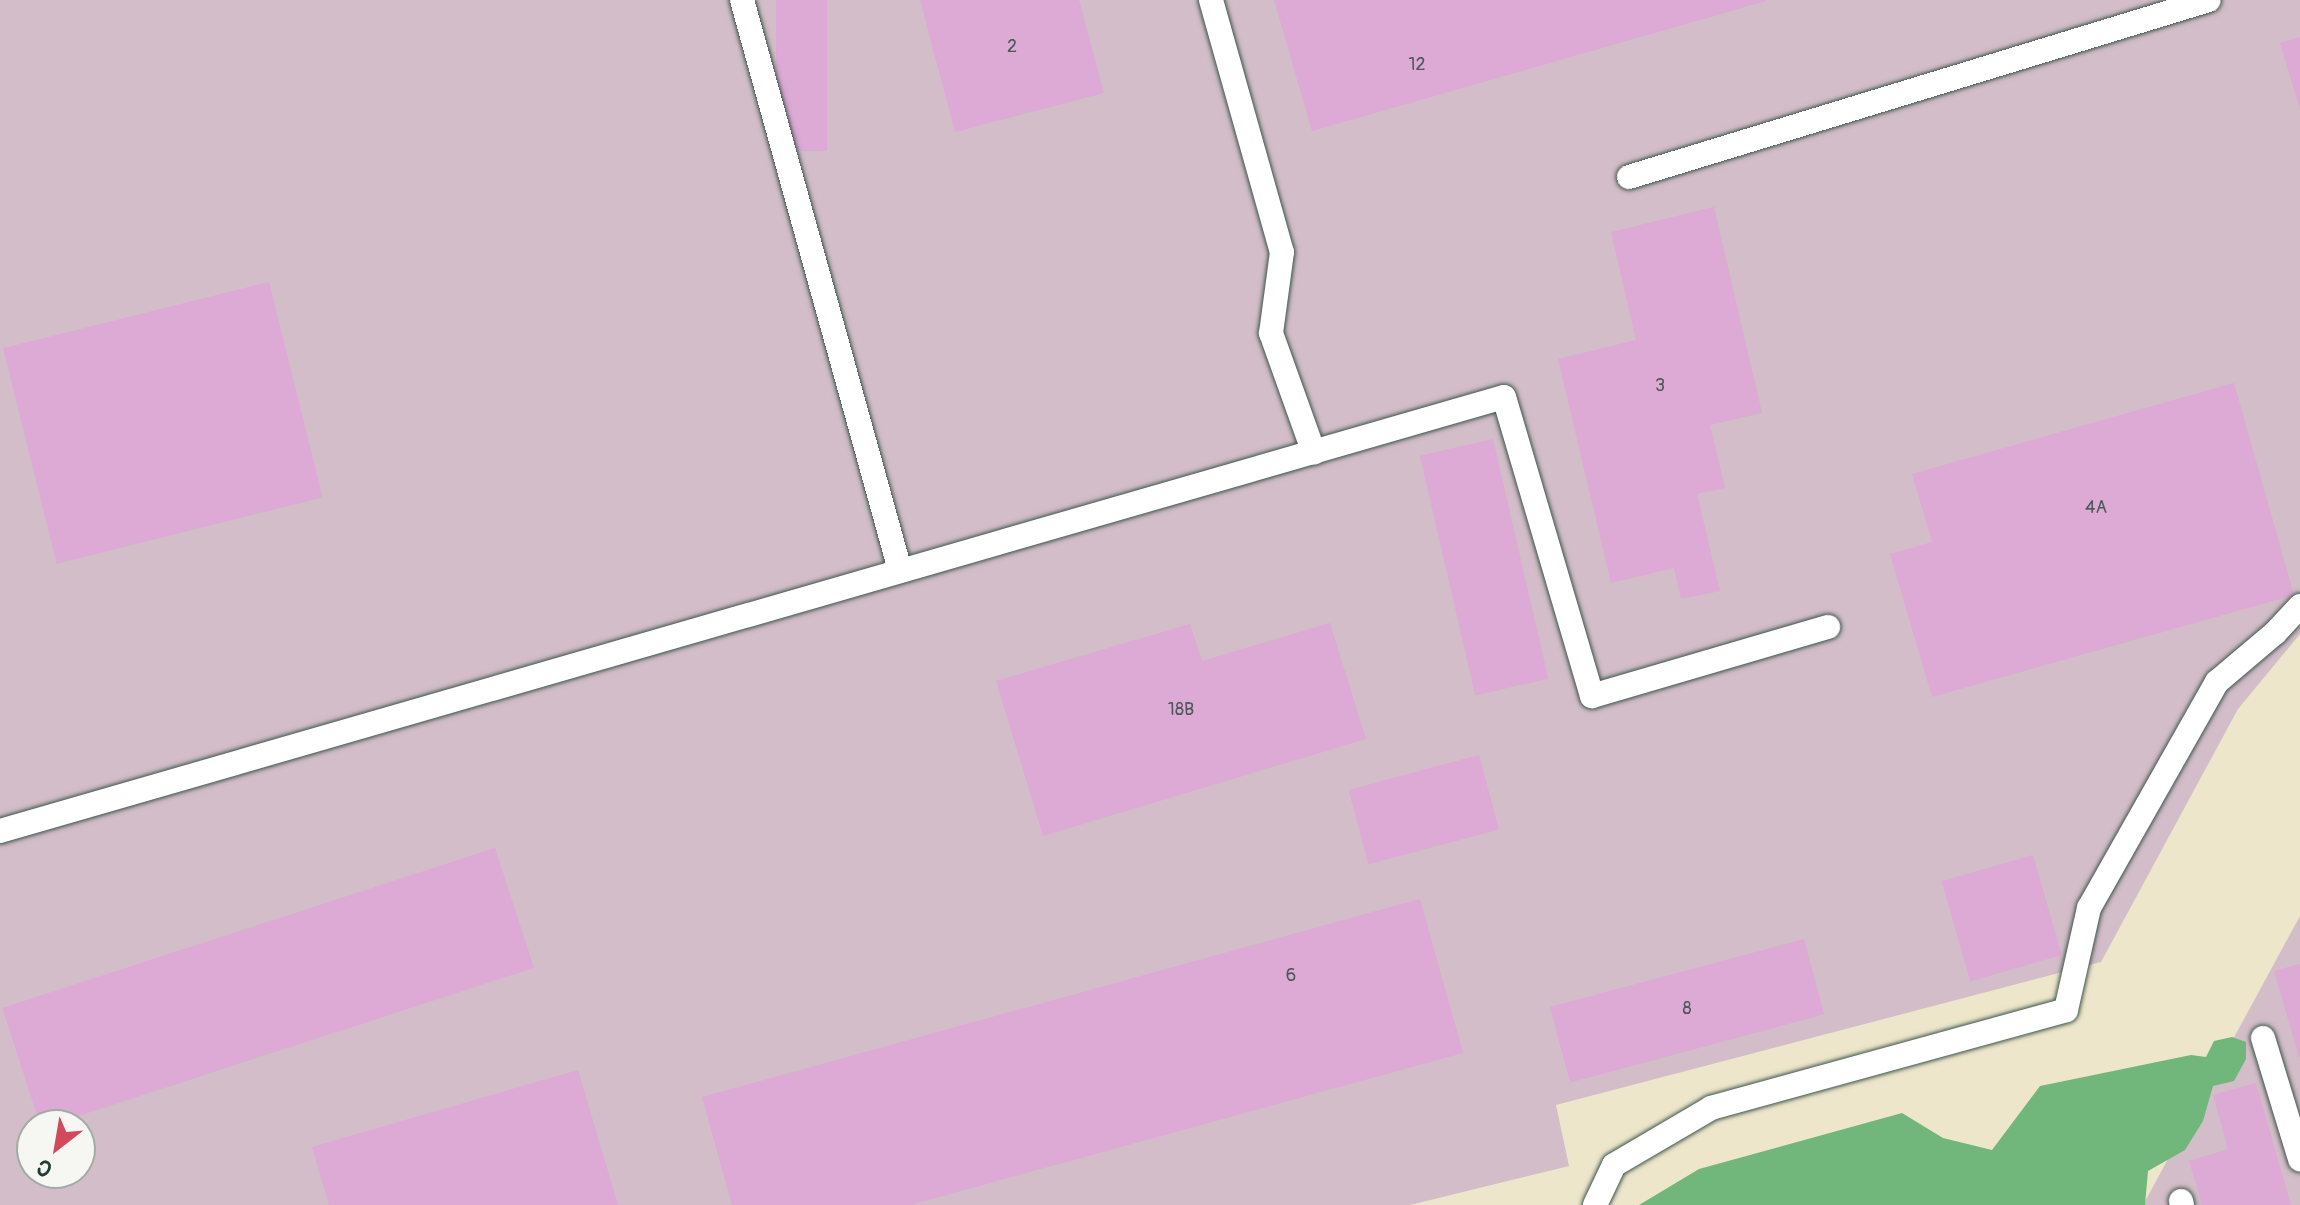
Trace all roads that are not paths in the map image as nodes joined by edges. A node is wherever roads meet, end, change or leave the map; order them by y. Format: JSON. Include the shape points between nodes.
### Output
{"nodes":[{"id":1,"x":742,"y":0,"type":"edge"},
{"id":2,"x":1211,"y":0,"type":"edge"},
{"id":3,"x":2209,"y":0,"type":"edge"},
{"id":4,"x":1629,"y":177,"type":"dead end"},
{"id":5,"x":1314,"y":453,"type":"junction"},
{"id":6,"x":900,"y":570,"type":"junction"},
{"id":7,"x":2300,"y":606,"type":"edge"},
{"id":8,"x":1828,"y":627,"type":"dead end"},
{"id":9,"x":0,"y":831,"type":"edge"},
{"id":10,"x":2263,"y":1038,"type":"dead end"},
{"id":11,"x":2300,"y":1159,"type":"edge"},
{"id":12,"x":1595,"y":1205,"type":"edge"}],
"edges":[{"from":1,"to":6,"type":"lane"},
{"from":2,"to":5,"type":"lane","via":[[1282,252],[1271,333]]},
{"from":3,"to":4,"type":"lane"},
{"from":5,"to":6,"type":"lane"},
{"from":5,"to":8,"type":"lane","via":[[1504,397],[1592,696]]},
{"from":6,"to":9,"type":"lane"},
{"from":7,"to":12,"type":"lane","via":[[2217,682],[2089,908],[2066,1010],[1711,1108],[1614,1165]]},
{"from":10,"to":11,"type":"lane"}]}
